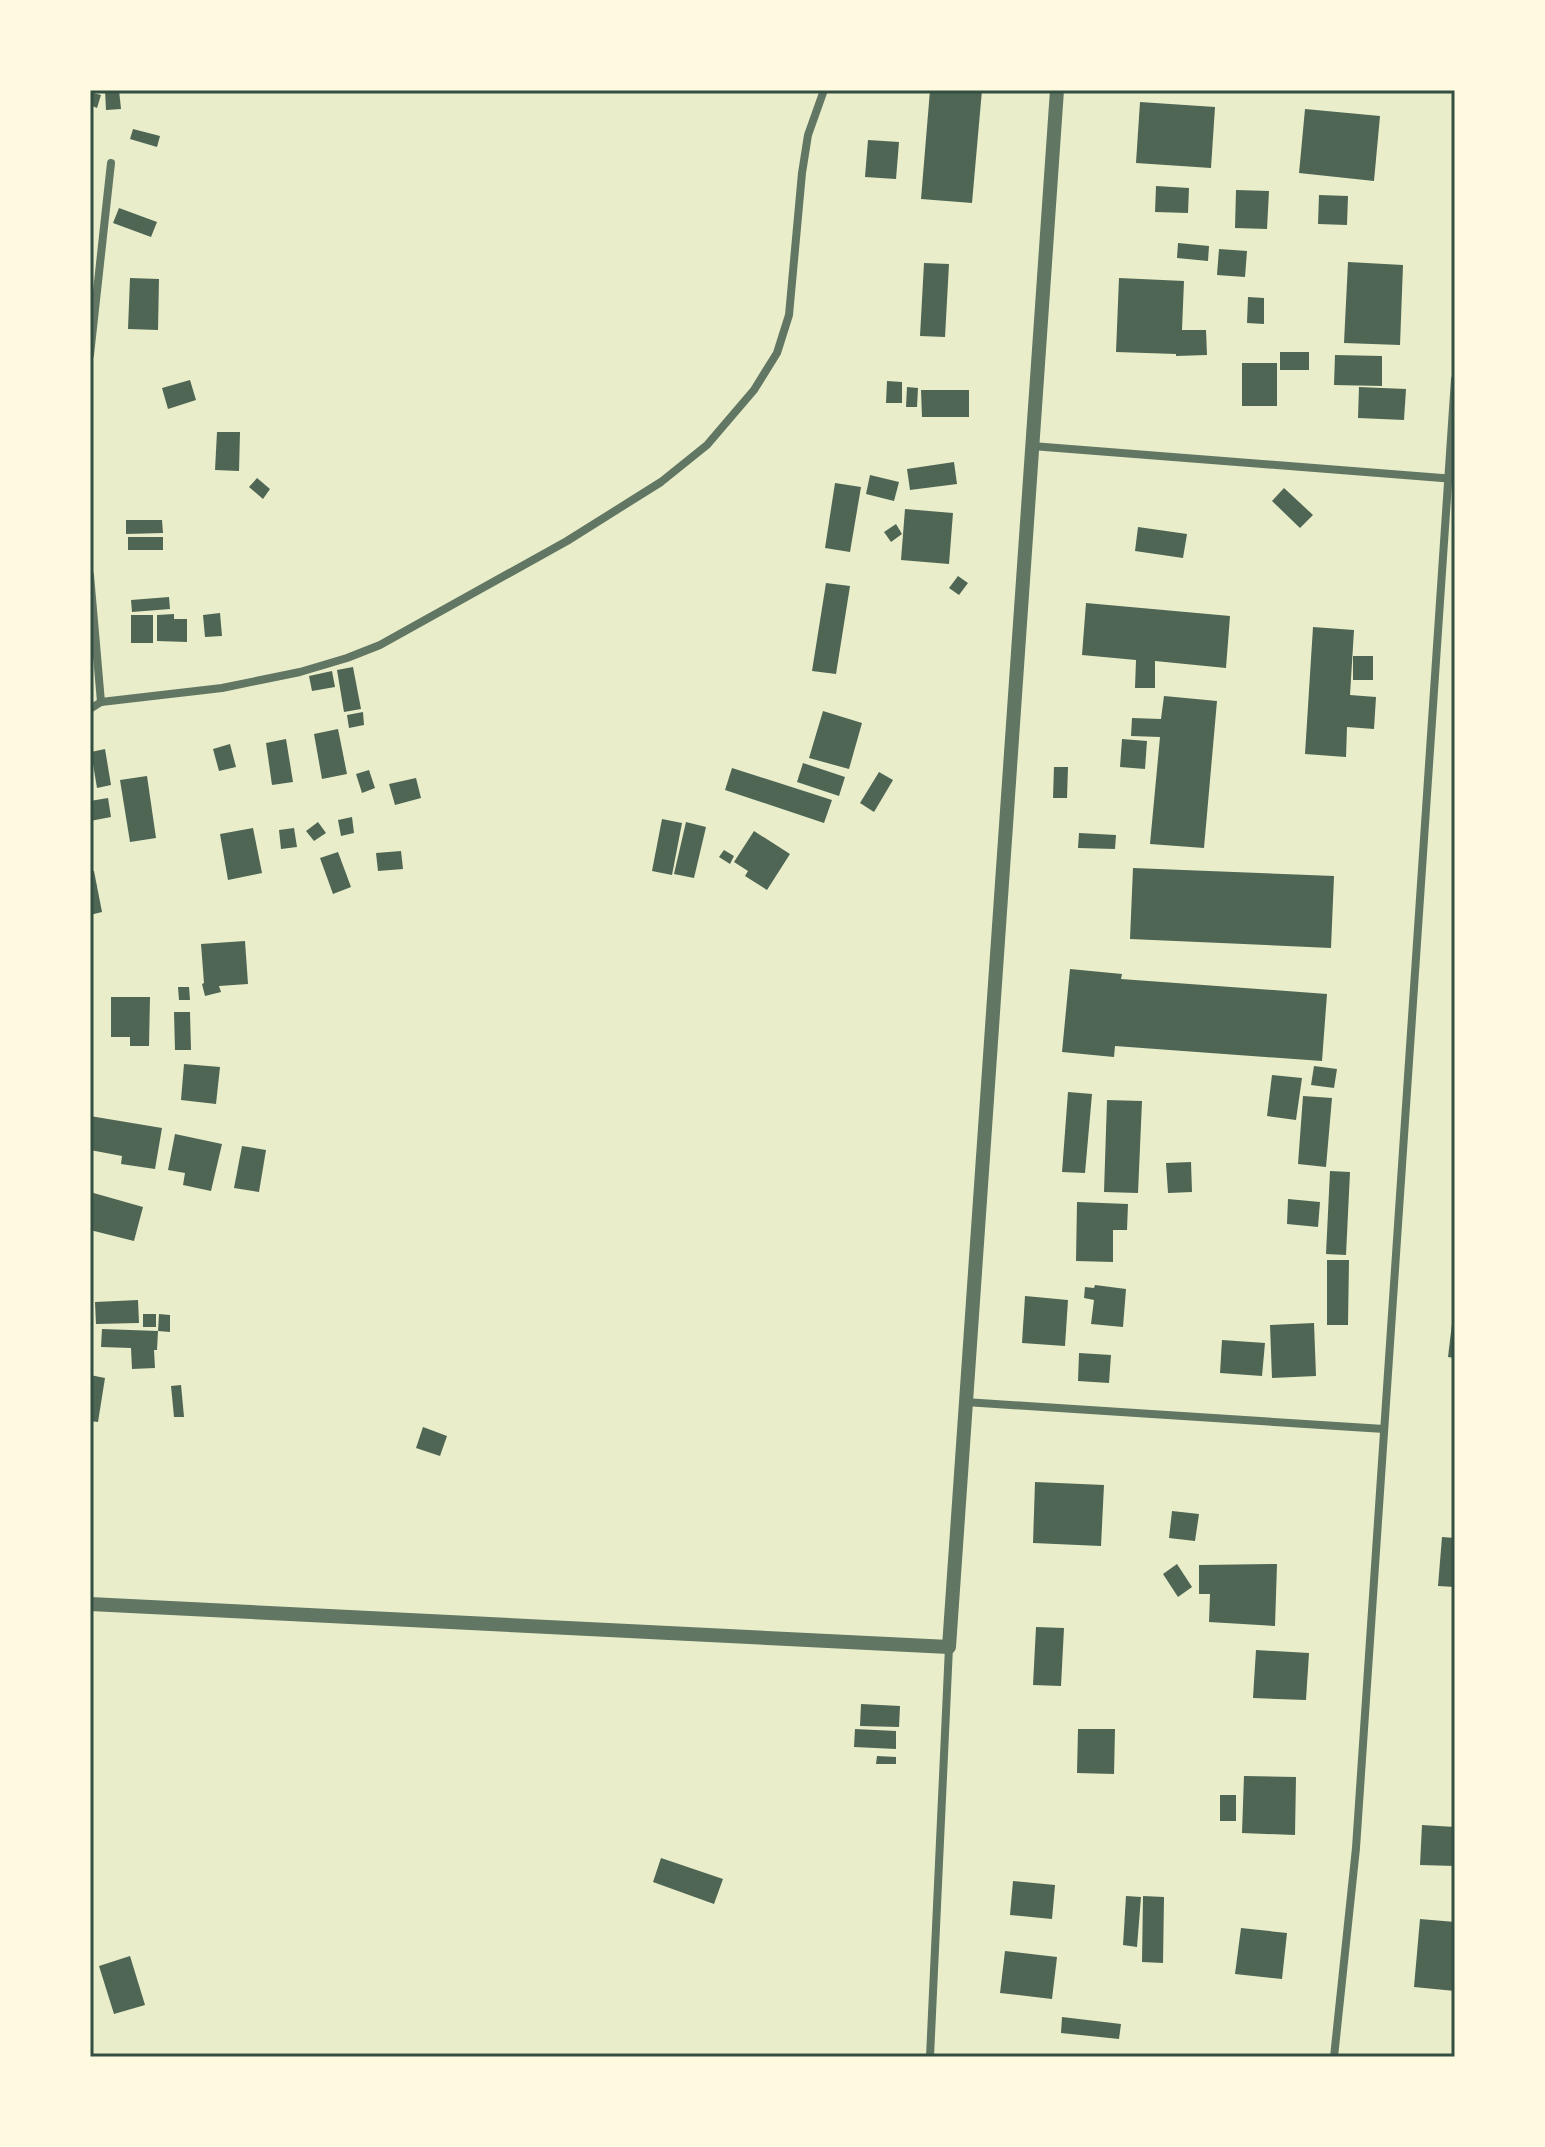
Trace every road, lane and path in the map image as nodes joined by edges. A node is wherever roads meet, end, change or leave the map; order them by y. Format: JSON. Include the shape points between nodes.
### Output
{"nodes":[{"id":1,"x":824,"y":90,"type":"edge"},
{"id":2,"x":1057,"y":90,"type":"edge"},
{"id":3,"x":111,"y":163,"type":"dead end"},
{"id":4,"x":90,"y":355,"type":"edge"},
{"id":5,"x":1455,"y":379,"type":"edge"},
{"id":6,"x":1032,"y":446,"type":"junction"},
{"id":7,"x":1452,"y":478,"type":"edge"},
{"id":8,"x":90,"y":575,"type":"edge"},
{"id":9,"x":101,"y":702,"type":"junction"},
{"id":10,"x":90,"y":709,"type":"edge"},
{"id":11,"x":965,"y":1402,"type":"junction"},
{"id":12,"x":1384,"y":1429,"type":"junction"},
{"id":13,"x":90,"y":1604,"type":"edge"},
{"id":14,"x":949,"y":1647,"type":"junction"},
{"id":15,"x":930,"y":2057,"type":"edge"},
{"id":16,"x":1334,"y":2057,"type":"edge"}],
"edges":[{"from":1,"to":9,"type":"street","via":[[808,135],[789,315],[777,353],[754,390],[707,445],[661,482],[567,541],[380,645],[300,672],[222,688]]},
{"from":2,"to":6,"type":"street"},
{"from":3,"to":4,"type":"street"},
{"from":5,"to":7,"type":"street"},
{"from":6,"to":7,"type":"street"},
{"from":6,"to":11,"type":"street"},
{"from":7,"to":12,"type":"street"},
{"from":8,"to":9,"type":"street"},
{"from":9,"to":10,"type":"street"},
{"from":11,"to":12,"type":"street"},
{"from":11,"to":14,"type":"street"},
{"from":12,"to":16,"type":"street","via":[[1356,1848]]},
{"from":13,"to":14,"type":"street"},
{"from":14,"to":15,"type":"street"}]}
